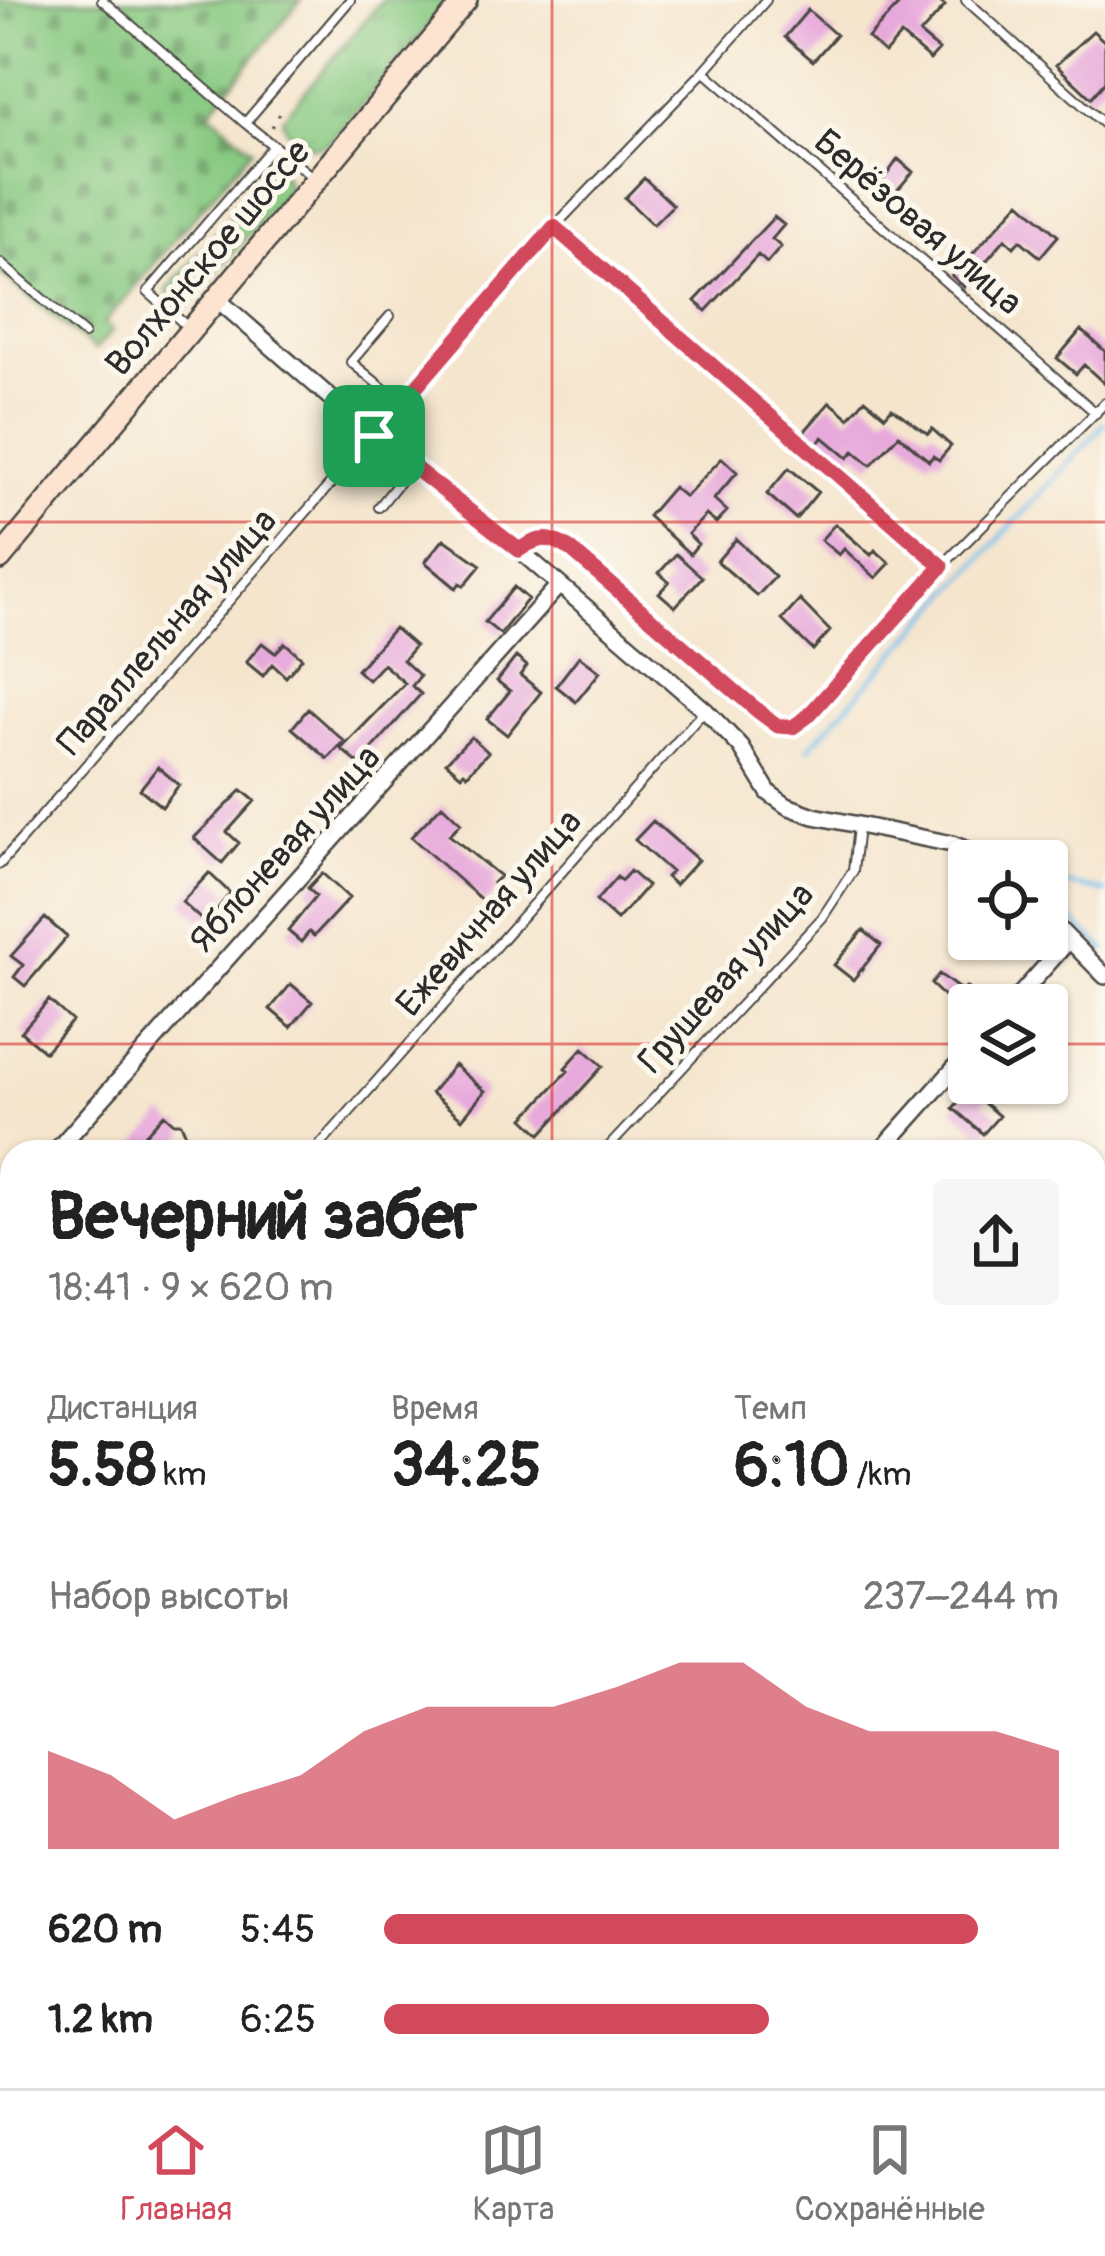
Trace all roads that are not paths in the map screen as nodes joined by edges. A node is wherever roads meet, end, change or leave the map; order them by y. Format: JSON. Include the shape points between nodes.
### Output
{"nodes":[{"id":1,"x":102,"y":0,"type":"edge"},
{"id":2,"x":350,"y":0,"type":"edge"},
{"id":3,"x":466,"y":0,"type":"edge"},
{"id":4,"x":766,"y":0,"type":"edge"},
{"id":5,"x":966,"y":0,"type":"edge"},
{"id":6,"x":704,"y":71,"type":"junction"},
{"id":7,"x":245,"y":123,"type":"junction"},
{"id":8,"x":1105,"y":125,"type":"edge"},
{"id":9,"x":274,"y":145,"type":"junction"},
{"id":10,"x":316,"y":180,"type":"junction"},
{"id":11,"x":554,"y":227,"type":"junction"},
{"id":12,"x":0,"y":263,"type":"edge"},
{"id":13,"x":216,"y":298,"type":"junction"},
{"id":14,"x":390,"y":316,"type":"dead end"},
{"id":15,"x":189,"y":328,"type":"junction"},
{"id":16,"x":84,"y":334,"type":"dead end"},
{"id":17,"x":1105,"y":403,"type":"edge"},
{"id":18,"x":402,"y":404,"type":"junction"},
{"id":19,"x":1096,"y":413,"type":"junction"},
{"id":20,"x":374,"y":436,"type":"junction"},
{"id":21,"x":412,"y":466,"type":"junction"},
{"id":22,"x":379,"y":507,"type":"dead end"},
{"id":23,"x":519,"y":550,"type":"junction"},
{"id":24,"x":0,"y":559,"type":"edge"},
{"id":25,"x":942,"y":566,"type":"junction"},
{"id":26,"x":560,"y":585,"type":"junction"},
{"id":27,"x":705,"y":710,"type":"junction"},
{"id":28,"x":858,"y":825,"type":"junction"},
{"id":29,"x":948,"y":843,"type":"edge"},
{"id":30,"x":0,"y":864,"type":"edge"},
{"id":31,"x":1068,"y":941,"type":"edge"},
{"id":32,"x":1051,"y":960,"type":"edge"},
{"id":33,"x":1105,"y":976,"type":"edge"},
{"id":34,"x":1030,"y":984,"type":"edge"},
{"id":35,"x":948,"y":1076,"type":"edge"},
{"id":36,"x":66,"y":1140,"type":"edge"},
{"id":37,"x":325,"y":1140,"type":"edge"},
{"id":38,"x":615,"y":1140,"type":"edge"},
{"id":39,"x":891,"y":1140,"type":"edge"}],
"edges":[{"from":1,"to":7,"type":"lane"},
{"from":2,"to":7,"type":"lane"},
{"from":3,"to":10,"type":"main road","name":"Волхонское шоссе"},
{"from":4,"to":6,"type":"lane","name":"Параллельная улица"},
{"from":5,"to":8,"type":"lane"},
{"from":6,"to":11,"type":"lane","name":"Параллельная улица"},
{"from":6,"to":19,"type":"lane","name":"Берёзовая улица"},
{"from":7,"to":9,"type":"lane"},
{"from":9,"to":10,"type":"lane"},
{"from":9,"to":15,"type":"lane","via":[[148,292]]},
{"from":10,"to":13,"type":"main road","name":"Волхонское шоссе"},
{"from":11,"to":18,"type":"lane","name":"Параллельная улица"},
{"from":11,"to":25,"type":"lane"},
{"from":12,"to":16,"type":"lane"},
{"from":13,"to":15,"type":"main road","name":"Волхонское шоссе"},
{"from":13,"to":20,"type":"street"},
{"from":14,"to":18,"type":"lane","via":[[351,362]]},
{"from":15,"to":24,"type":"main road","name":"Волхонское шоссе"},
{"from":17,"to":19,"type":"lane"},
{"from":18,"to":20,"type":"lane","name":"Параллельная улица"},
{"from":19,"to":25,"type":"lane"},
{"from":20,"to":21,"type":"street"},
{"from":20,"to":30,"type":"lane","name":"Параллельная улица"},
{"from":21,"to":22,"type":"lane"},
{"from":21,"to":23,"type":"street"},
{"from":23,"to":25,"type":"lane","via":[[554,538],[778,726],[793,727]]},
{"from":23,"to":26,"type":"street"},
{"from":26,"to":27,"type":"street"},
{"from":26,"to":36,"type":"street","name":"Яблоневая улица"},
{"from":27,"to":28,"type":"street","via":[[742,747],[769,793],[787,806]]},
{"from":27,"to":37,"type":"lane","name":"Ежевичная улица"},
{"from":28,"to":29,"type":"street"},
{"from":28,"to":38,"type":"lane","name":"Грушевая улица","via":[[853,871],[822,918]]},
{"from":31,"to":33,"type":"street"},
{"from":32,"to":34,"type":"street"},
{"from":35,"to":39,"type":"street"}]}
